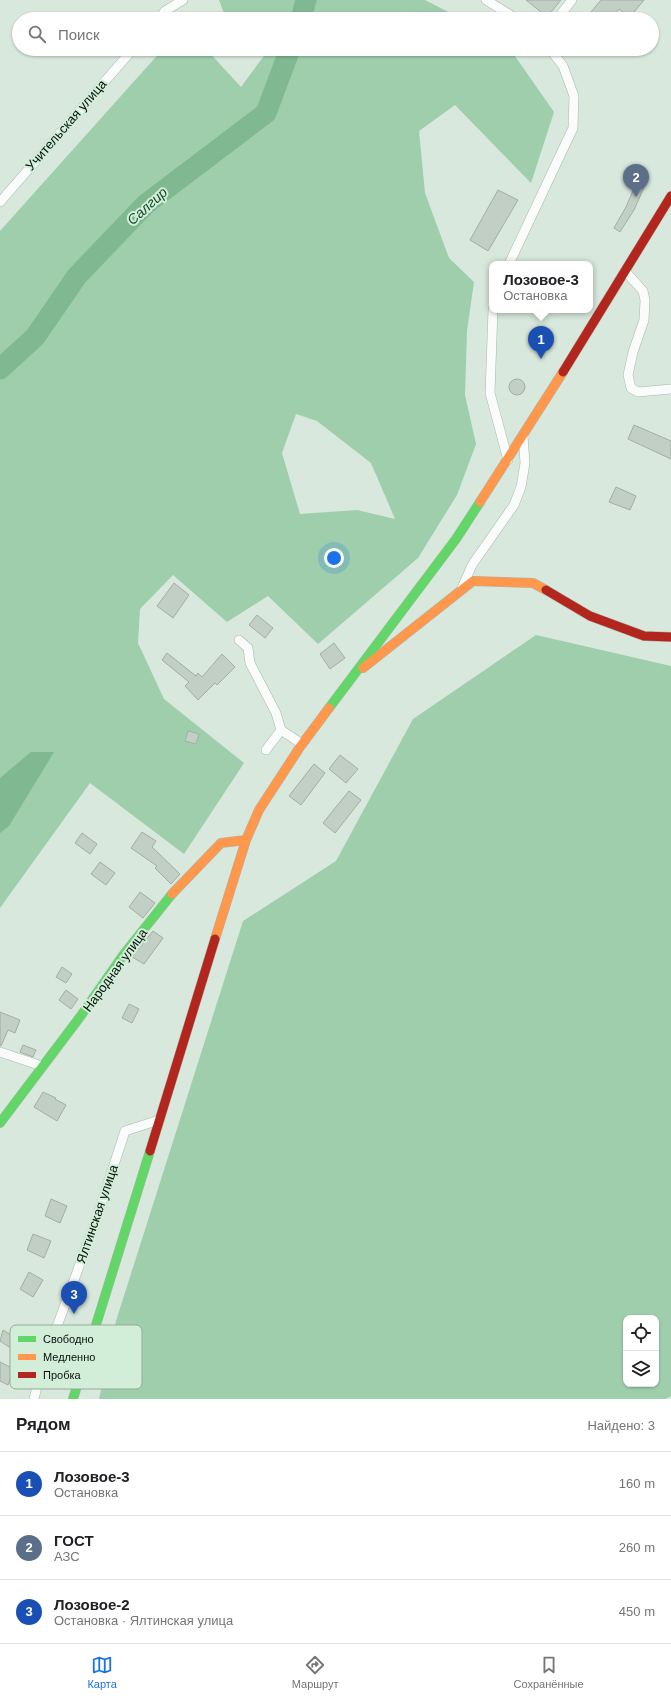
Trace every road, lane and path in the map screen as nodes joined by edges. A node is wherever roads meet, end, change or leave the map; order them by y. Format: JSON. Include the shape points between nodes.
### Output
{"nodes":[{"id":1,"x":183,"y":0,"type":"edge"},
{"id":2,"x":486,"y":0,"type":"edge"},
{"id":3,"x":572,"y":0,"type":"edge"},
{"id":4,"x":165,"y":12,"type":"edge"},
{"id":5,"x":506,"y":12,"type":"edge"},
{"id":6,"x":563,"y":12,"type":"edge"},
{"id":7,"x":127,"y":56,"type":"edge"},
{"id":8,"x":555,"y":56,"type":"edge"},
{"id":9,"x":671,"y":196,"type":"edge"},
{"id":10,"x":0,"y":202,"type":"edge"},
{"id":11,"x":510,"y":261,"type":"edge"},
{"id":12,"x":625,"y":271,"type":"junction"},
{"id":13,"x":493,"y":313,"type":"edge"},
{"id":14,"x":671,"y":389,"type":"edge"},
{"id":15,"x":523,"y":436,"type":"junction"},
{"id":16,"x":508,"y":460,"type":"junction"},
{"id":17,"x":460,"y":591,"type":"junction"},
{"id":18,"x":671,"y":637,"type":"edge"},
{"id":19,"x":239,"y":640,"type":"dead end"},
{"id":20,"x":354,"y":675,"type":"junction"},
{"id":21,"x":281,"y":730,"type":"junction"},
{"id":22,"x":302,"y":744,"type":"junction"},
{"id":23,"x":266,"y":750,"type":"dead end"},
{"id":24,"x":246,"y":840,"type":"junction"},
{"id":25,"x":0,"y":1052,"type":"edge"},
{"id":26,"x":42,"y":1066,"type":"junction"},
{"id":27,"x":159,"y":1120,"type":"junction"},
{"id":28,"x":0,"y":1123,"type":"edge"},
{"id":29,"x":58,"y":1325,"type":"edge"},
{"id":30,"x":96,"y":1325,"type":"edge"},
{"id":31,"x":36,"y":1389,"type":"edge"},
{"id":32,"x":76,"y":1389,"type":"edge"},
{"id":33,"x":34,"y":1399,"type":"edge"},
{"id":34,"x":73,"y":1399,"type":"edge"}],
"edges":[{"from":1,"to":4,"type":"street"},
{"from":2,"to":5,"type":"street"},
{"from":3,"to":6,"type":"street"},
{"from":7,"to":10,"type":"street","name":"Учительская улица"},
{"from":8,"to":11,"type":"street","via":[[563,66],[574,96],[572,128]]},
{"from":9,"to":12,"type":"main road"},
{"from":12,"to":14,"type":"street","via":[[643,290],[645,300],[644,320],[628,375],[631,388],[638,392]]},
{"from":12,"to":15,"type":"main road"},
{"from":13,"to":16,"type":"street","via":[[490,393]]},
{"from":15,"to":16,"type":"main road"},
{"from":15,"to":17,"type":"street","via":[[525,464],[521,487],[514,505],[472,565]]},
{"from":16,"to":20,"type":"main road","via":[[456,539]]},
{"from":17,"to":18,"type":"main road","via":[[473,581],[533,584],[590,616],[644,636]]},
{"from":17,"to":20,"type":"main road"},
{"from":19,"to":21,"type":"street","via":[[248,648],[250,662],[276,713]]},
{"from":20,"to":22,"type":"main road"},
{"from":21,"to":22,"type":"street"},
{"from":21,"to":23,"type":"street"},
{"from":22,"to":24,"type":"main road","via":[[259,810]]},
{"from":24,"to":26,"type":"main road","name":"Народная улица","via":[[221,843],[174,892],[124,954]]},
{"from":24,"to":27,"type":"main road"},
{"from":25,"to":26,"type":"street"},
{"from":26,"to":28,"type":"main road","name":"Народная улица"},
{"from":27,"to":29,"type":"street","name":"Ялтинская улица","via":[[125,1130],[95,1223]]},
{"from":27,"to":30,"type":"main road"},
{"from":31,"to":33,"type":"street","name":"Ялтинская улица"},
{"from":32,"to":34,"type":"main road"}]}
